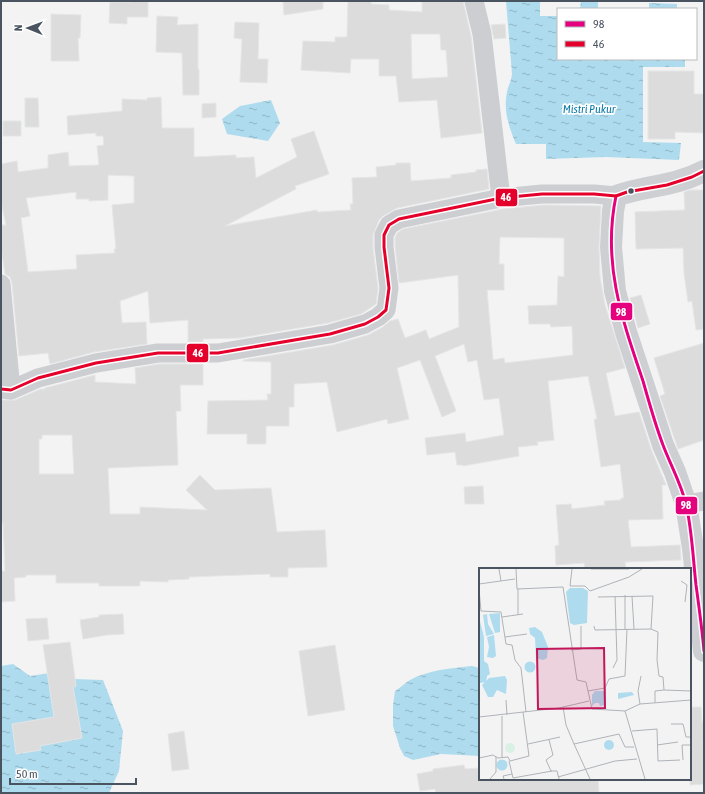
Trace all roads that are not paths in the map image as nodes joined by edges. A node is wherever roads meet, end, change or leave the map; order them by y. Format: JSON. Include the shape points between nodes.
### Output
{"nodes":[{"id":1,"x":474,"y":1,"type":"edge"},
{"id":2,"x":704,"y":171,"type":"edge"},
{"id":3,"x":616,"y":196,"type":"junction"},
{"id":4,"x":501,"y":198,"type":"junction"},
{"id":5,"x":1,"y":284,"type":"edge"},
{"id":6,"x":6,"y":390,"type":"edge"},
{"id":7,"x":695,"y":502,"type":"edge"},
{"id":8,"x":704,"y":650,"type":"edge"}],
"edges":[{"from":1,"to":4,"type":"street","via":[[482,34]]},
{"from":2,"to":3,"type":"street","via":[[667,185]]},
{"from":3,"to":4,"type":"street","via":[[558,193]]},
{"from":3,"to":7,"type":"street","via":[[611,247],[617,298],[663,445],[675,472]]},
{"from":4,"to":6,"type":"street","via":[[412,215],[389,225],[384,235],[389,288],[386,310],[365,324],[330,334],[218,352],[158,353],[96,363],[38,378]]},
{"from":5,"to":6,"type":"street"},
{"from":7,"to":8,"type":"street","via":[[693,548]]}]}
